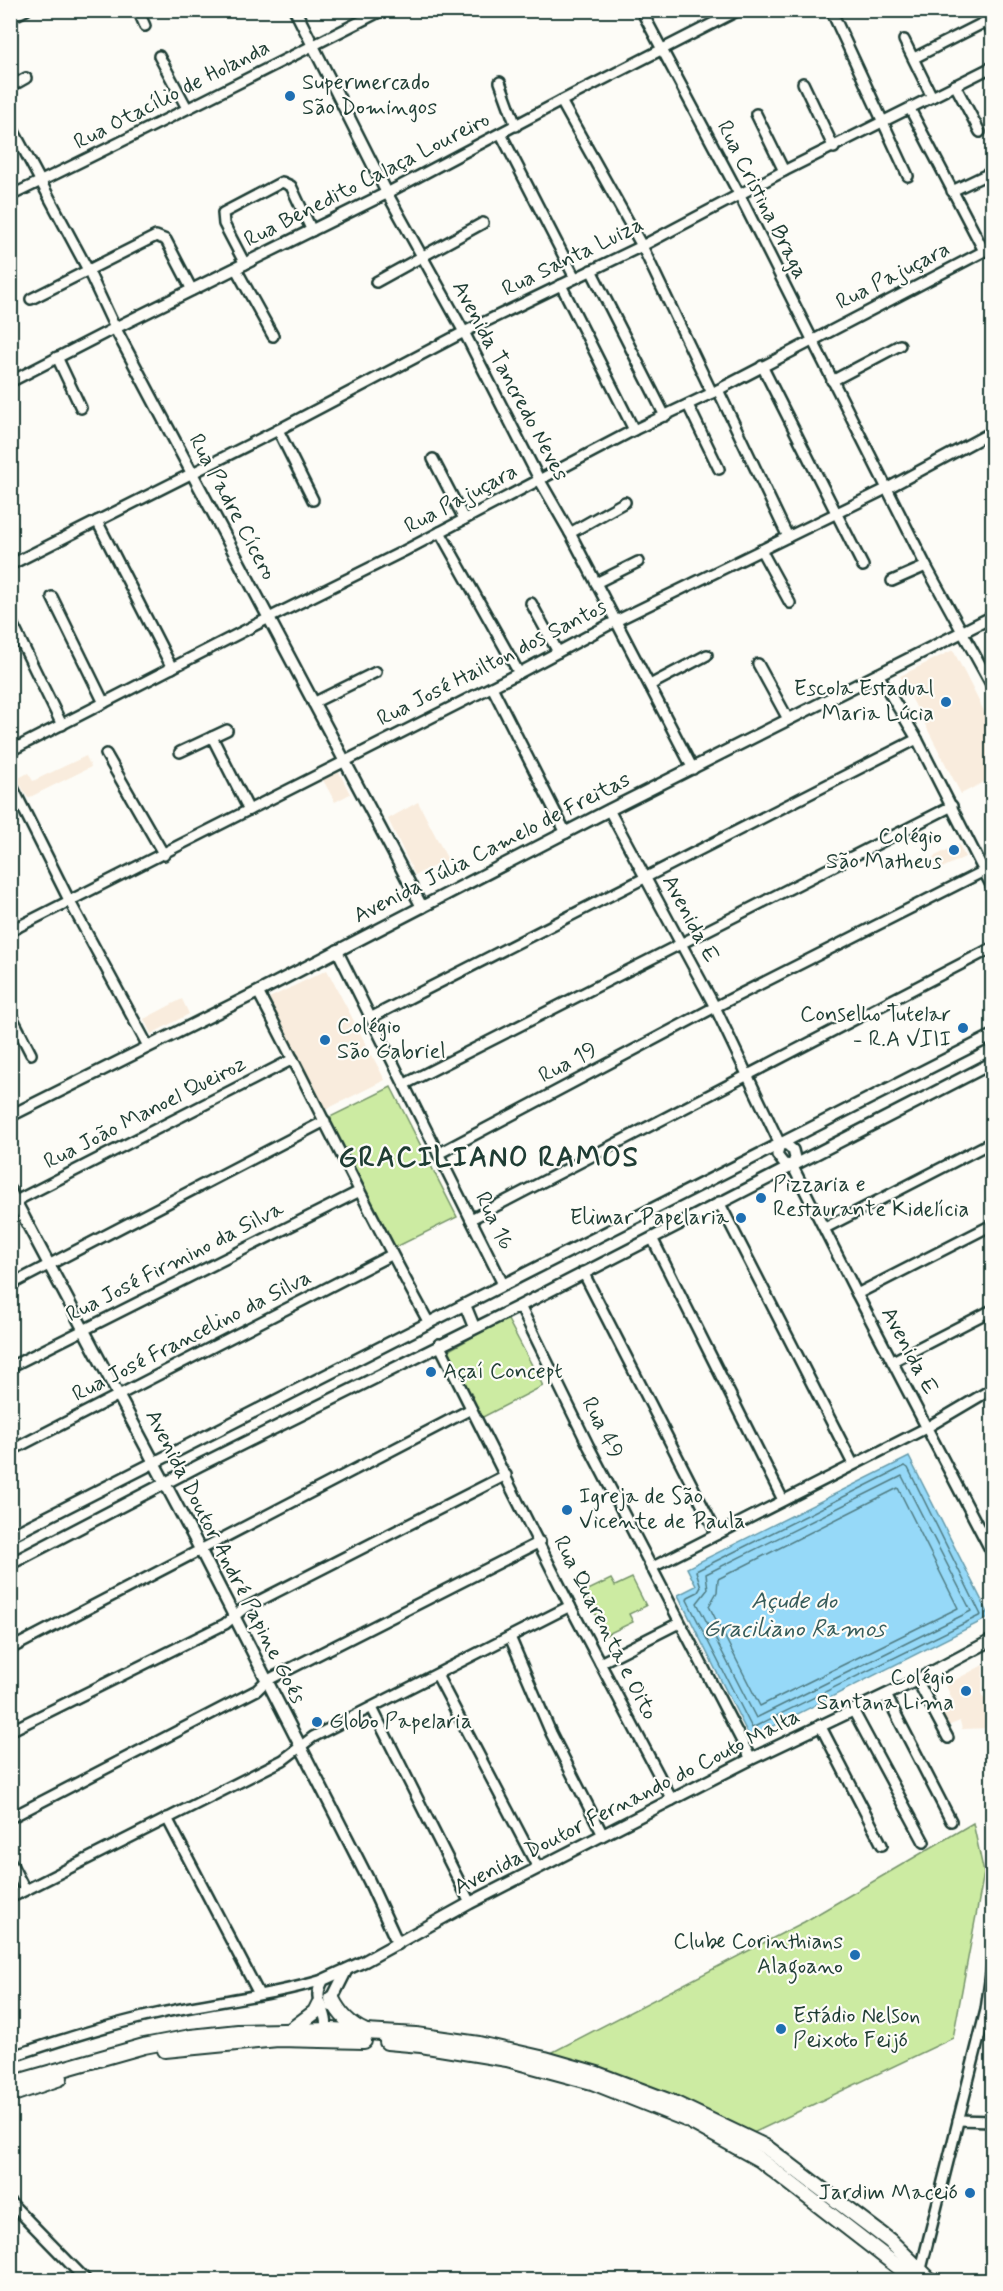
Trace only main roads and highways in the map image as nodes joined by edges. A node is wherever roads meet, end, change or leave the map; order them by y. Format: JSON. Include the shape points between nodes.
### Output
{"nodes":[{"id":1,"x":291,"y":2030,"type":"junction"},
{"id":2,"x":366,"y":2032,"type":"junction"},
{"id":3,"x":328,"y":2035,"type":"junction"},
{"id":4,"x":10,"y":2084,"type":"edge"},
{"id":5,"x":10,"y":2095,"type":"edge"},
{"id":6,"x":921,"y":2278,"type":"edge"}],
"edges":[{"from":1,"to":2,"type":"main road","via":[[325,2002]]},
{"from":1,"to":3,"type":"main road"},
{"from":1,"to":4,"type":"main road","via":[[203,2036],[144,2046]]},
{"from":2,"to":3,"type":"main road"},
{"from":2,"to":6,"type":"main road","via":[[479,2044],[545,2059],[676,2104],[766,2147],[890,2241]]},
{"from":3,"to":5,"type":"main road","via":[[161,2051]]},
{"from":3,"to":6,"type":"main road","via":[[507,2059],[592,2082],[688,2121],[759,2159]]}]}
